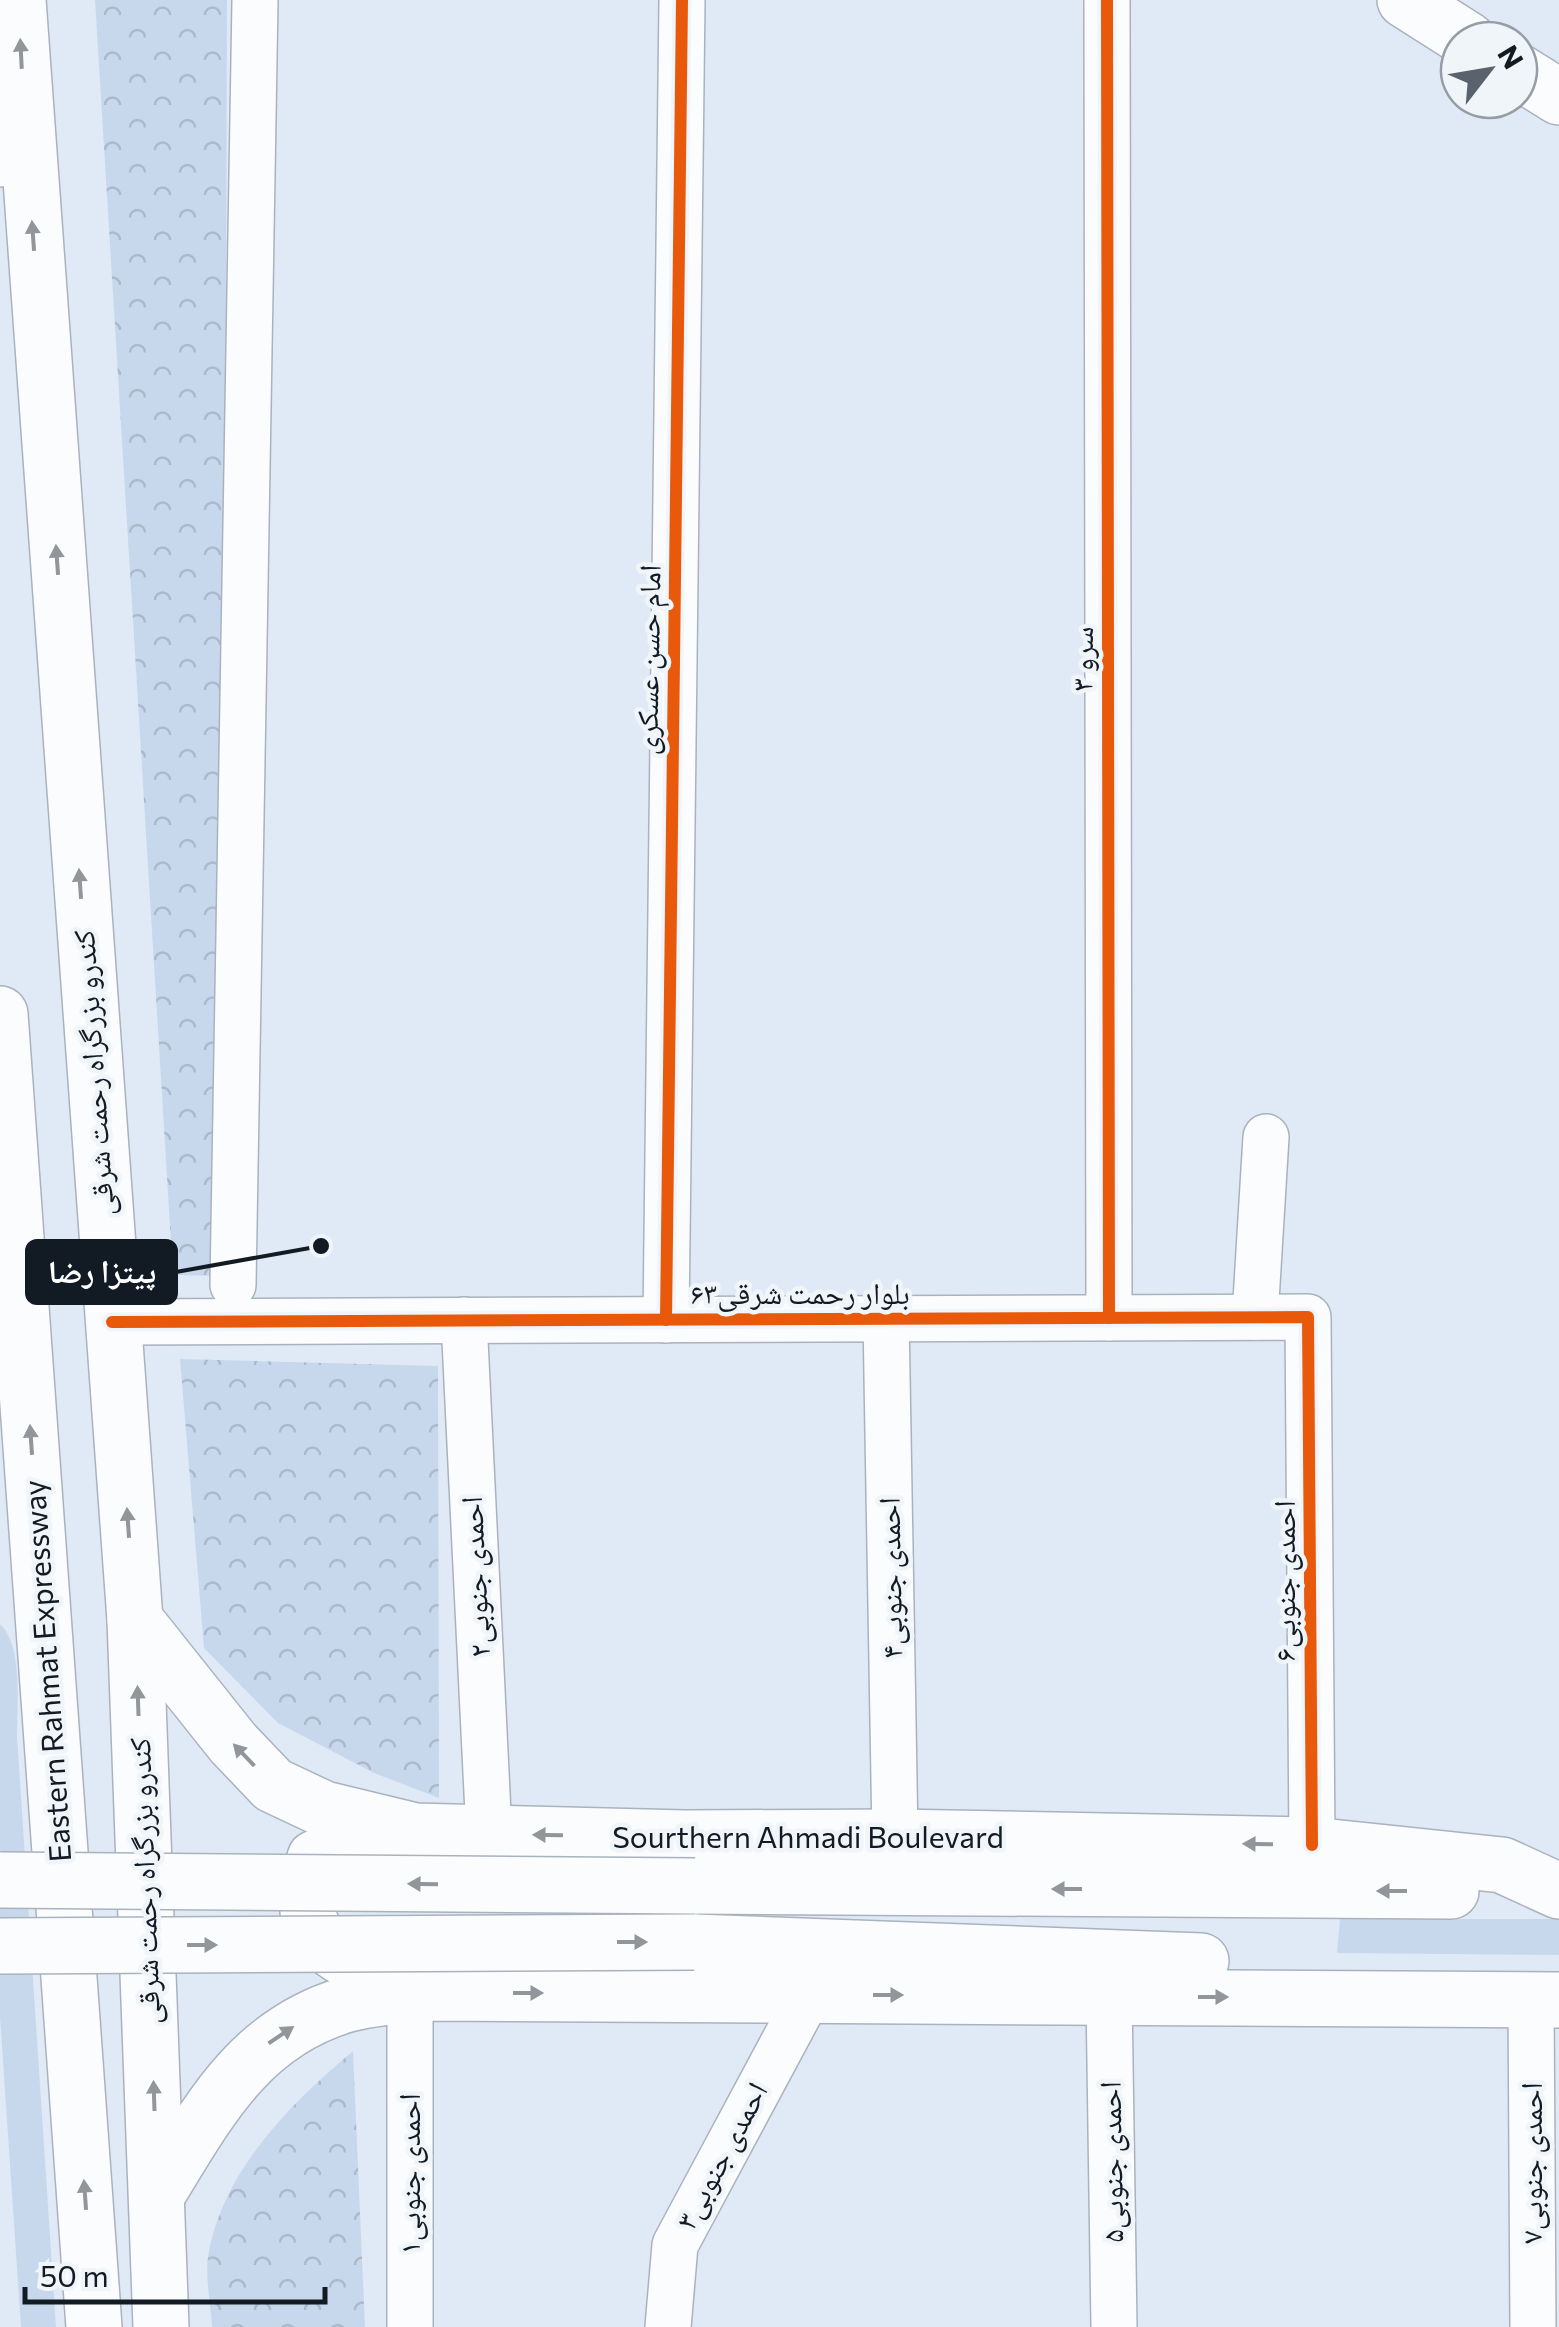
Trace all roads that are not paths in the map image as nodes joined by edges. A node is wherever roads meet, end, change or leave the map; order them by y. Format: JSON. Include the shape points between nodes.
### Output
{"nodes":[{"id":1,"x":18,"y":0,"type":"edge"},
{"id":2,"x":255,"y":0,"type":"edge"},
{"id":3,"x":682,"y":0,"type":"edge"},
{"id":4,"x":1107,"y":0,"type":"edge"},
{"id":5,"x":1405,"y":0,"type":"edge"},
{"id":6,"x":1439,"y":22,"type":"edge"},
{"id":7,"x":24,"y":108,"type":"junction"},
{"id":8,"x":0,"y":158,"type":"edge"},
{"id":9,"x":0,"y":1014,"type":"edge"},
{"id":10,"x":1266,"y":1136,"type":"dead end"},
{"id":11,"x":233,"y":1285,"type":"dead end"},
{"id":12,"x":1255,"y":1317,"type":"junction"},
{"id":13,"x":1308,"y":1317,"type":"joint"},
{"id":14,"x":886,"y":1318,"type":"junction"},
{"id":15,"x":1108,"y":1318,"type":"junction"},
{"id":16,"x":464,"y":1320,"type":"junction"},
{"id":17,"x":666,"y":1320,"type":"junction"},
{"id":18,"x":112,"y":1322,"type":"junction"},
{"id":19,"x":19,"y":1538,"type":"edge"},
{"id":20,"x":135,"y":1620,"type":"junction"},
{"id":21,"x":415,"y":1830,"type":"junction"},
{"id":22,"x":489,"y":1834,"type":"junction"},
{"id":23,"x":896,"y":1837,"type":"junction"},
{"id":24,"x":1312,"y":1845,"type":"junction"},
{"id":25,"x":0,"y":1880,"type":"edge"},
{"id":26,"x":1559,"y":1891,"type":"edge"},
{"id":27,"x":0,"y":1946,"type":"edge"},
{"id":28,"x":809,"y":1995,"type":"junction"},
{"id":29,"x":1109,"y":1996,"type":"junction"},
{"id":30,"x":1545,"y":1999,"type":"edge"},
{"id":31,"x":420,"y":2007,"type":"junction"},
{"id":32,"x":158,"y":2193,"type":"junction"},
{"id":33,"x":94,"y":2327,"type":"edge"},
{"id":34,"x":161,"y":2327,"type":"edge"},
{"id":35,"x":410,"y":2327,"type":"edge"},
{"id":36,"x":668,"y":2327,"type":"edge"},
{"id":37,"x":1114,"y":2327,"type":"edge"},
{"id":38,"x":1532,"y":2327,"type":"edge"}],
"edges":[{"from":7,"to":1,"type":"main road","name":"کندرو بزرگراه رحمت شرقی","one_way":true},
{"from":2,"to":11,"type":"street"},
{"from":3,"to":17,"type":"street","name":"امام حسن عسکری"},
{"from":4,"to":15,"type":"street","name":"سرو ۳"},
{"from":5,"to":6,"type":"main road"},
{"from":7,"to":8,"type":"main road"},
{"from":18,"to":7,"type":"main road","name":"کندرو بزرگراه رحمت شرقی","one_way":true},
{"from":19,"to":9,"type":"main road","name":"Eastern Rahmat Expressway","one_way":true},
{"from":10,"to":12,"type":"street"},
{"from":12,"to":13,"type":"street","name":"بلوار رحمت شرقی۶۳"},
{"from":12,"to":15,"type":"street","name":"بلوار رحمت شرقی۶۳"},
{"from":13,"to":24,"type":"street","name":"احمدی جنوبی۶"},
{"from":14,"to":15,"type":"street","name":"بلوار رحمت شرقی۶۳"},
{"from":14,"to":17,"type":"street","name":"بلوار رحمت شرقی۶۳"},
{"from":14,"to":23,"type":"street","name":"احمدی جنوبی۴"},
{"from":16,"to":17,"type":"street","name":"بلوار رحمت شرقی۶۳"},
{"from":16,"to":18,"type":"street","name":"بلوار رحمت شرقی۶۳"},
{"from":16,"to":22,"type":"street","name":"احمدی جنوبی۲"},
{"from":20,"to":18,"type":"main road","name":"کندرو بزرگراه رحمت شرقی","one_way":true},
{"from":33,"to":19,"type":"main road","name":"Eastern Rahmat Expressway","one_way":true},
{"from":21,"to":20,"type":"main road","name":"Sourthern Ahmadi Boulevard","one_way":true,"via":[[324,1810],[273,1785]]},
{"from":32,"to":20,"type":"main road","name":"کندرو بزرگراه رحمت شرقی","one_way":true},
{"from":21,"to":22,"type":"main road","name":"Sourthern Ahmadi Boulevard"},
{"from":21,"to":31,"type":"main road","via":[[352,1841],[316,1858],[307,1885],[317,1940]]},
{"from":23,"to":22,"type":"main road","name":"Sourthern Ahmadi Boulevard","one_way":true},
{"from":24,"to":23,"type":"main road","name":"Sourthern Ahmadi Boulevard","one_way":true},
{"from":24,"to":26,"type":"main road","name":"Sourthern Ahmadi Boulevard","via":[[1502,1865]]},
{"from":26,"to":25,"type":"main road","one_way":true,"bridge":true},
{"from":27,"to":30,"type":"main road","one_way":true,"bridge":true,"via":[[694,1942],[1244,1962]]},
{"from":28,"to":29,"type":"main road","one_way":true},
{"from":31,"to":28,"type":"main road","one_way":true},
{"from":28,"to":36,"type":"street","name":"احمدی جنوبی۳","via":[[674,2246]]},
{"from":29,"to":30,"type":"main road","one_way":true},
{"from":29,"to":37,"type":"street","name":"احمدی جنوبی۵"},
{"from":30,"to":38,"type":"street","name":"احمدی جنوبی۷"},
{"from":32,"to":31,"type":"main road","one_way":true,"via":[[217,2099],[259,2050],[346,2005]]},
{"from":31,"to":35,"type":"street","name":"احمدی جنوبی۱"},
{"from":32,"to":34,"type":"main road","name":"کندرو بزرگراه رحمت شرقی"}]}
